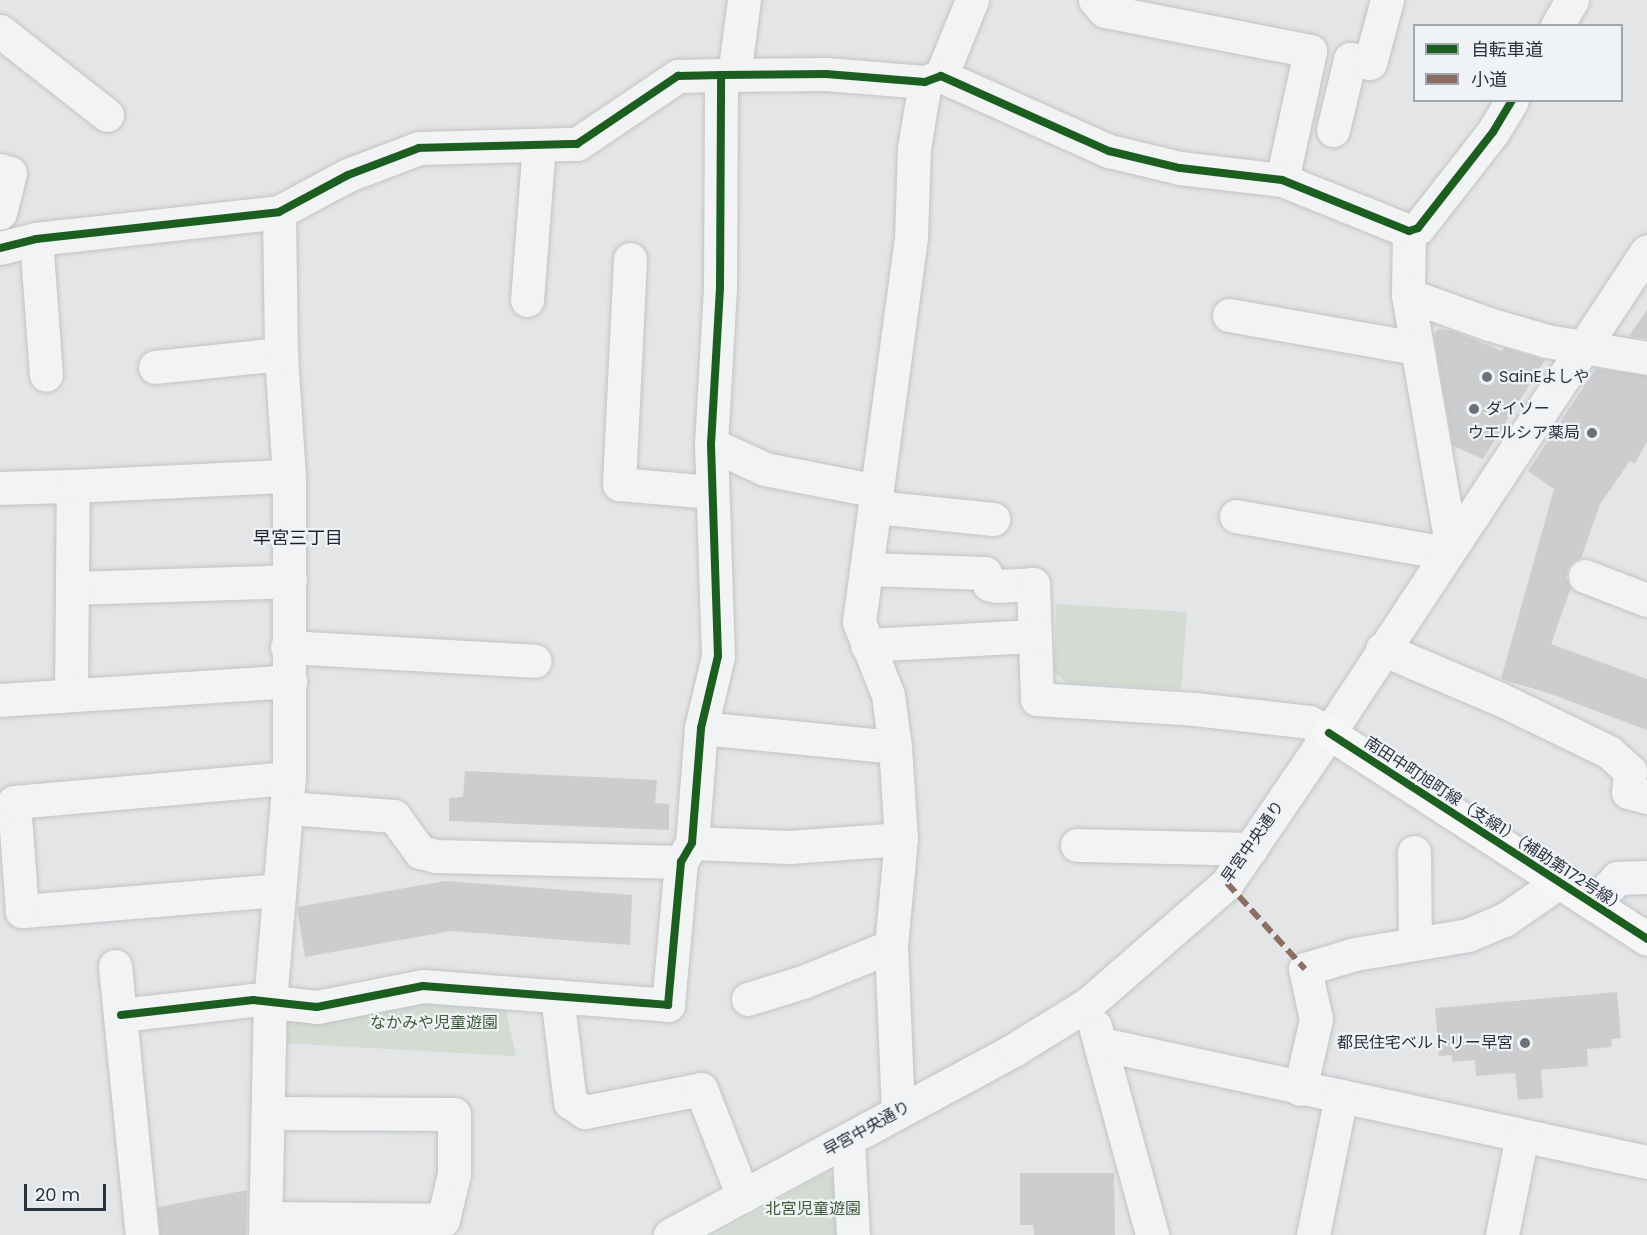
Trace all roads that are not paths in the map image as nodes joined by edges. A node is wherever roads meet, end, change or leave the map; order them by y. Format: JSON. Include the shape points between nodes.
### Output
{"nodes":[{"id":1,"x":744,"y":0,"type":"edge"},
{"id":2,"x":972,"y":0,"type":"edge"},
{"id":3,"x":1095,"y":0,"type":"edge"},
{"id":4,"x":1387,"y":0,"type":"edge"},
{"id":5,"x":1572,"y":0,"type":"edge"},
{"id":6,"x":1181,"y":12,"type":"edge"},
{"id":7,"x":1558,"y":24,"type":"edge"},
{"id":8,"x":0,"y":31,"type":"edge"},
{"id":9,"x":728,"y":75,"type":"junction"},
{"id":10,"x":933,"y":79,"type":"junction"},
{"id":11,"x":1511,"y":102,"type":"edge"},
{"id":12,"x":107,"y":116,"type":"dead end"},
{"id":13,"x":1333,"y":130,"type":"dead end"},
{"id":14,"x":539,"y":145,"type":"junction"},
{"id":15,"x":0,"y":170,"type":"edge"},
{"id":16,"x":1282,"y":180,"type":"junction"},
{"id":17,"x":279,"y":212,"type":"junction"},
{"id":18,"x":0,"y":213,"type":"edge"},
{"id":19,"x":1409,"y":231,"type":"junction"},
{"id":20,"x":36,"y":239,"type":"junction"},
{"id":21,"x":0,"y":248,"type":"edge"},
{"id":22,"x":1647,"y":251,"type":"edge"},
{"id":23,"x":630,"y":259,"type":"dead end"},
{"id":24,"x":1408,"y":295,"type":"junction"},
{"id":25,"x":527,"y":300,"type":"dead end"},
{"id":26,"x":1229,"y":315,"type":"dead end"},
{"id":27,"x":1416,"y":348,"type":"junction"},
{"id":28,"x":1585,"y":348,"type":"junction"},
{"id":29,"x":281,"y":354,"type":"junction"},
{"id":30,"x":1647,"y":358,"type":"edge"},
{"id":31,"x":155,"y":367,"type":"dead end"},
{"id":32,"x":46,"y":375,"type":"dead end"},
{"id":33,"x":711,"y":444,"type":"junction"},
{"id":34,"x":289,"y":476,"type":"junction"},
{"id":35,"x":74,"y":486,"type":"junction"},
{"id":36,"x":0,"y":488,"type":"edge"},
{"id":37,"x":712,"y":492,"type":"junction"},
{"id":38,"x":876,"y":499,"type":"junction"},
{"id":39,"x":1236,"y":516,"type":"dead end"},
{"id":40,"x":993,"y":519,"type":"dead end"},
{"id":41,"x":1449,"y":549,"type":"junction"},
{"id":42,"x":867,"y":569,"type":"junction"},
{"id":43,"x":1585,"y":576,"type":"dead end"},
{"id":44,"x":290,"y":581,"type":"junction"},
{"id":45,"x":72,"y":588,"type":"junction"},
{"id":46,"x":1647,"y":600,"type":"edge"},
{"id":47,"x":1035,"y":636,"type":"junction"},
{"id":48,"x":867,"y":645,"type":"junction"},
{"id":49,"x":287,"y":648,"type":"junction"},
{"id":50,"x":1382,"y":649,"type":"junction"},
{"id":51,"x":535,"y":661,"type":"dead end"},
{"id":52,"x":290,"y":681,"type":"junction"},
{"id":53,"x":71,"y":695,"type":"junction"},
{"id":54,"x":0,"y":700,"type":"edge"},
{"id":55,"x":701,"y":728,"type":"junction"},
{"id":56,"x":1329,"y":733,"type":"junction"},
{"id":57,"x":895,"y":747,"type":"junction"},
{"id":58,"x":288,"y":793,"type":"junction"},
{"id":59,"x":1647,"y":797,"type":"edge"},
{"id":60,"x":901,"y":839,"type":"junction"},
{"id":61,"x":1077,"y":845,"type":"dead end"},
{"id":62,"x":1251,"y":849,"type":"junction"},
{"id":63,"x":686,"y":852,"type":"junction"},
{"id":64,"x":1414,"y":852,"type":"dead end"},
{"id":65,"x":1647,"y":877,"type":"edge"},
{"id":66,"x":1559,"y":882,"type":"junction"},
{"id":67,"x":279,"y":890,"type":"junction"},
{"id":68,"x":1593,"y":904,"type":"junction"},
{"id":69,"x":1647,"y":939,"type":"edge"},
{"id":70,"x":1415,"y":943,"type":"junction"},
{"id":71,"x":891,"y":946,"type":"junction"},
{"id":72,"x":115,"y":966,"type":"dead end"},
{"id":73,"x":557,"y":996,"type":"junction"},
{"id":74,"x":748,"y":999,"type":"dead end"},
{"id":75,"x":270,"y":1002,"type":"junction"},
{"id":76,"x":1088,"y":1004,"type":"junction"},
{"id":77,"x":121,"y":1015,"type":"junction"},
{"id":78,"x":1101,"y":1044,"type":"junction"},
{"id":79,"x":1300,"y":1089,"type":"junction"},
{"id":80,"x":1341,"y":1096,"type":"junction"},
{"id":81,"x":898,"y":1112,"type":"junction"},
{"id":82,"x":268,"y":1113,"type":"junction"},
{"id":83,"x":1522,"y":1136,"type":"junction"},
{"id":84,"x":848,"y":1140,"type":"junction"},
{"id":85,"x":1647,"y":1162,"type":"edge"},
{"id":86,"x":743,"y":1196,"type":"junction"},
{"id":87,"x":265,"y":1227,"type":"edge"},
{"id":88,"x":142,"y":1235,"type":"edge"},
{"id":89,"x":670,"y":1235,"type":"edge"},
{"id":90,"x":853,"y":1235,"type":"edge"},
{"id":91,"x":1152,"y":1235,"type":"edge"},
{"id":92,"x":1313,"y":1235,"type":"edge"},
{"id":93,"x":1502,"y":1235,"type":"edge"}],
"edges":[{"from":1,"to":9,"type":"street"},
{"from":2,"to":10,"type":"street"},
{"from":3,"to":6,"type":"street","via":[[1106,10]]},
{"from":4,"to":13,"type":"street","via":[[1370,63],[1350,59]]},
{"from":5,"to":7,"type":"street"},
{"from":6,"to":16,"type":"street","via":[[1310,51]]},
{"from":8,"to":12,"type":"street"},
{"from":9,"to":10,"type":"street"},
{"from":9,"to":14,"type":"street","via":[[678,76],[577,144]]},
{"from":9,"to":33,"type":"street"},
{"from":10,"to":16,"type":"street","via":[[1109,151],[1180,168]]},
{"from":10,"to":38,"type":"street","via":[[914,148],[911,238]]},
{"from":11,"to":19,"type":"street","via":[[1493,132],[1419,228]]},
{"from":14,"to":17,"type":"street","via":[[419,148],[348,175]]},
{"from":14,"to":25,"type":"street"},
{"from":15,"to":18,"type":"street","via":[[10,173]]},
{"from":16,"to":19,"type":"street"},
{"from":17,"to":20,"type":"street"},
{"from":17,"to":29,"type":"street"},
{"from":19,"to":24,"type":"street"},
{"from":20,"to":21,"type":"street"},
{"from":20,"to":32,"type":"street"},
{"from":22,"to":28,"type":"street","name":"早宮中央通り"},
{"from":23,"to":37,"type":"street","via":[[619,484]]},
{"from":24,"to":27,"type":"street"},
{"from":24,"to":28,"type":"street","via":[[1489,324]]},
{"from":26,"to":27,"type":"street"},
{"from":27,"to":41,"type":"street"},
{"from":28,"to":30,"type":"street"},
{"from":28,"to":41,"type":"street","name":"早宮中央通り"},
{"from":29,"to":31,"type":"street"},
{"from":29,"to":34,"type":"street"},
{"from":33,"to":37,"type":"street"},
{"from":33,"to":38,"type":"street","via":[[765,470]]},
{"from":34,"to":35,"type":"street"},
{"from":34,"to":44,"type":"street"},
{"from":35,"to":36,"type":"street"},
{"from":35,"to":45,"type":"street"},
{"from":37,"to":55,"type":"street","via":[[718,657]]},
{"from":38,"to":40,"type":"street"},
{"from":38,"to":42,"type":"street"},
{"from":39,"to":41,"type":"street"},
{"from":41,"to":50,"type":"street","name":"早宮中央通り"},
{"from":42,"to":47,"type":"street","via":[[986,573],[989,584],[997,586],[1033,584]]},
{"from":42,"to":48,"type":"street","via":[[858,622]]},
{"from":43,"to":46,"type":"street"},
{"from":44,"to":45,"type":"street"},
{"from":44,"to":49,"type":"street"},
{"from":45,"to":53,"type":"street"},
{"from":47,"to":48,"type":"street"},
{"from":47,"to":56,"type":"street","via":[[1037,699],[1194,709],[1309,722]]},
{"from":48,"to":57,"type":"street","via":[[888,695]]},
{"from":49,"to":51,"type":"street"},
{"from":49,"to":52,"type":"street"},
{"from":50,"to":56,"type":"street","name":"早宮中央通り"},
{"from":50,"to":59,"type":"street","via":[[1500,699],[1608,752],[1630,771],[1628,792]]},
{"from":52,"to":53,"type":"street"},
{"from":52,"to":58,"type":"street"},
{"from":53,"to":54,"type":"street"},
{"from":55,"to":57,"type":"street"},
{"from":55,"to":63,"type":"street"},
{"from":56,"to":62,"type":"street","name":"早宮中央通り"},
{"from":56,"to":66,"type":"main road","name":"南田中町旭町線（支線1）（補助第172号線）"},
{"from":57,"to":60,"type":"street"},
{"from":58,"to":63,"type":"street","via":[[394,816],[420,852],[435,856]]},
{"from":58,"to":67,"type":"street"},
{"from":58,"to":67,"type":"street","via":[[14,802],[22,911]]},
{"from":60,"to":63,"type":"street"},
{"from":60,"to":71,"type":"street"},
{"from":61,"to":62,"type":"street"},
{"from":62,"to":76,"type":"street","name":"早宮中央通り","via":[[1227,883]]},
{"from":63,"to":73,"type":"street","via":[[668,1005]]},
{"from":64,"to":70,"type":"street"},
{"from":65,"to":68,"type":"street","via":[[1617,878]]},
{"from":66,"to":68,"type":"main road","name":"南田中町旭町線（支線1）（補助第172号線）"},
{"from":66,"to":70,"type":"street","via":[[1504,920],[1468,935]]},
{"from":67,"to":75,"type":"street"},
{"from":68,"to":69,"type":"main road","name":"南田中町旭町線（支線1）（補助第172号線）"},
{"from":70,"to":79,"type":"street","via":[[1355,954],[1305,969],[1316,1019]]},
{"from":71,"to":74,"type":"street","via":[[803,982]]},
{"from":71,"to":81,"type":"street"},
{"from":72,"to":77,"type":"street"},
{"from":73,"to":75,"type":"street","via":[[423,986],[317,1007]]},
{"from":73,"to":86,"type":"street","via":[[570,1102],[585,1112],[701,1089]]},
{"from":75,"to":77,"type":"street","via":[[253,1000]]},
{"from":75,"to":82,"type":"street"},
{"from":76,"to":78,"type":"street"},
{"from":76,"to":81,"type":"street","name":"早宮中央通り","via":[[1015,1049]]},
{"from":77,"to":88,"type":"street"},
{"from":78,"to":79,"type":"street"},
{"from":78,"to":91,"type":"street"},
{"from":79,"to":80,"type":"street"},
{"from":80,"to":83,"type":"street"},
{"from":80,"to":92,"type":"street"},
{"from":81,"to":84,"type":"street","name":"早宮中央通り"},
{"from":82,"to":87,"type":"street"},
{"from":82,"to":87,"type":"street","via":[[454,1114],[454,1174],[443,1220]]},
{"from":83,"to":85,"type":"street"},
{"from":83,"to":93,"type":"street"},
{"from":84,"to":86,"type":"street","name":"早宮中央通り"},
{"from":84,"to":90,"type":"street"},
{"from":86,"to":89,"type":"street","name":"早宮中央通り"}]}
